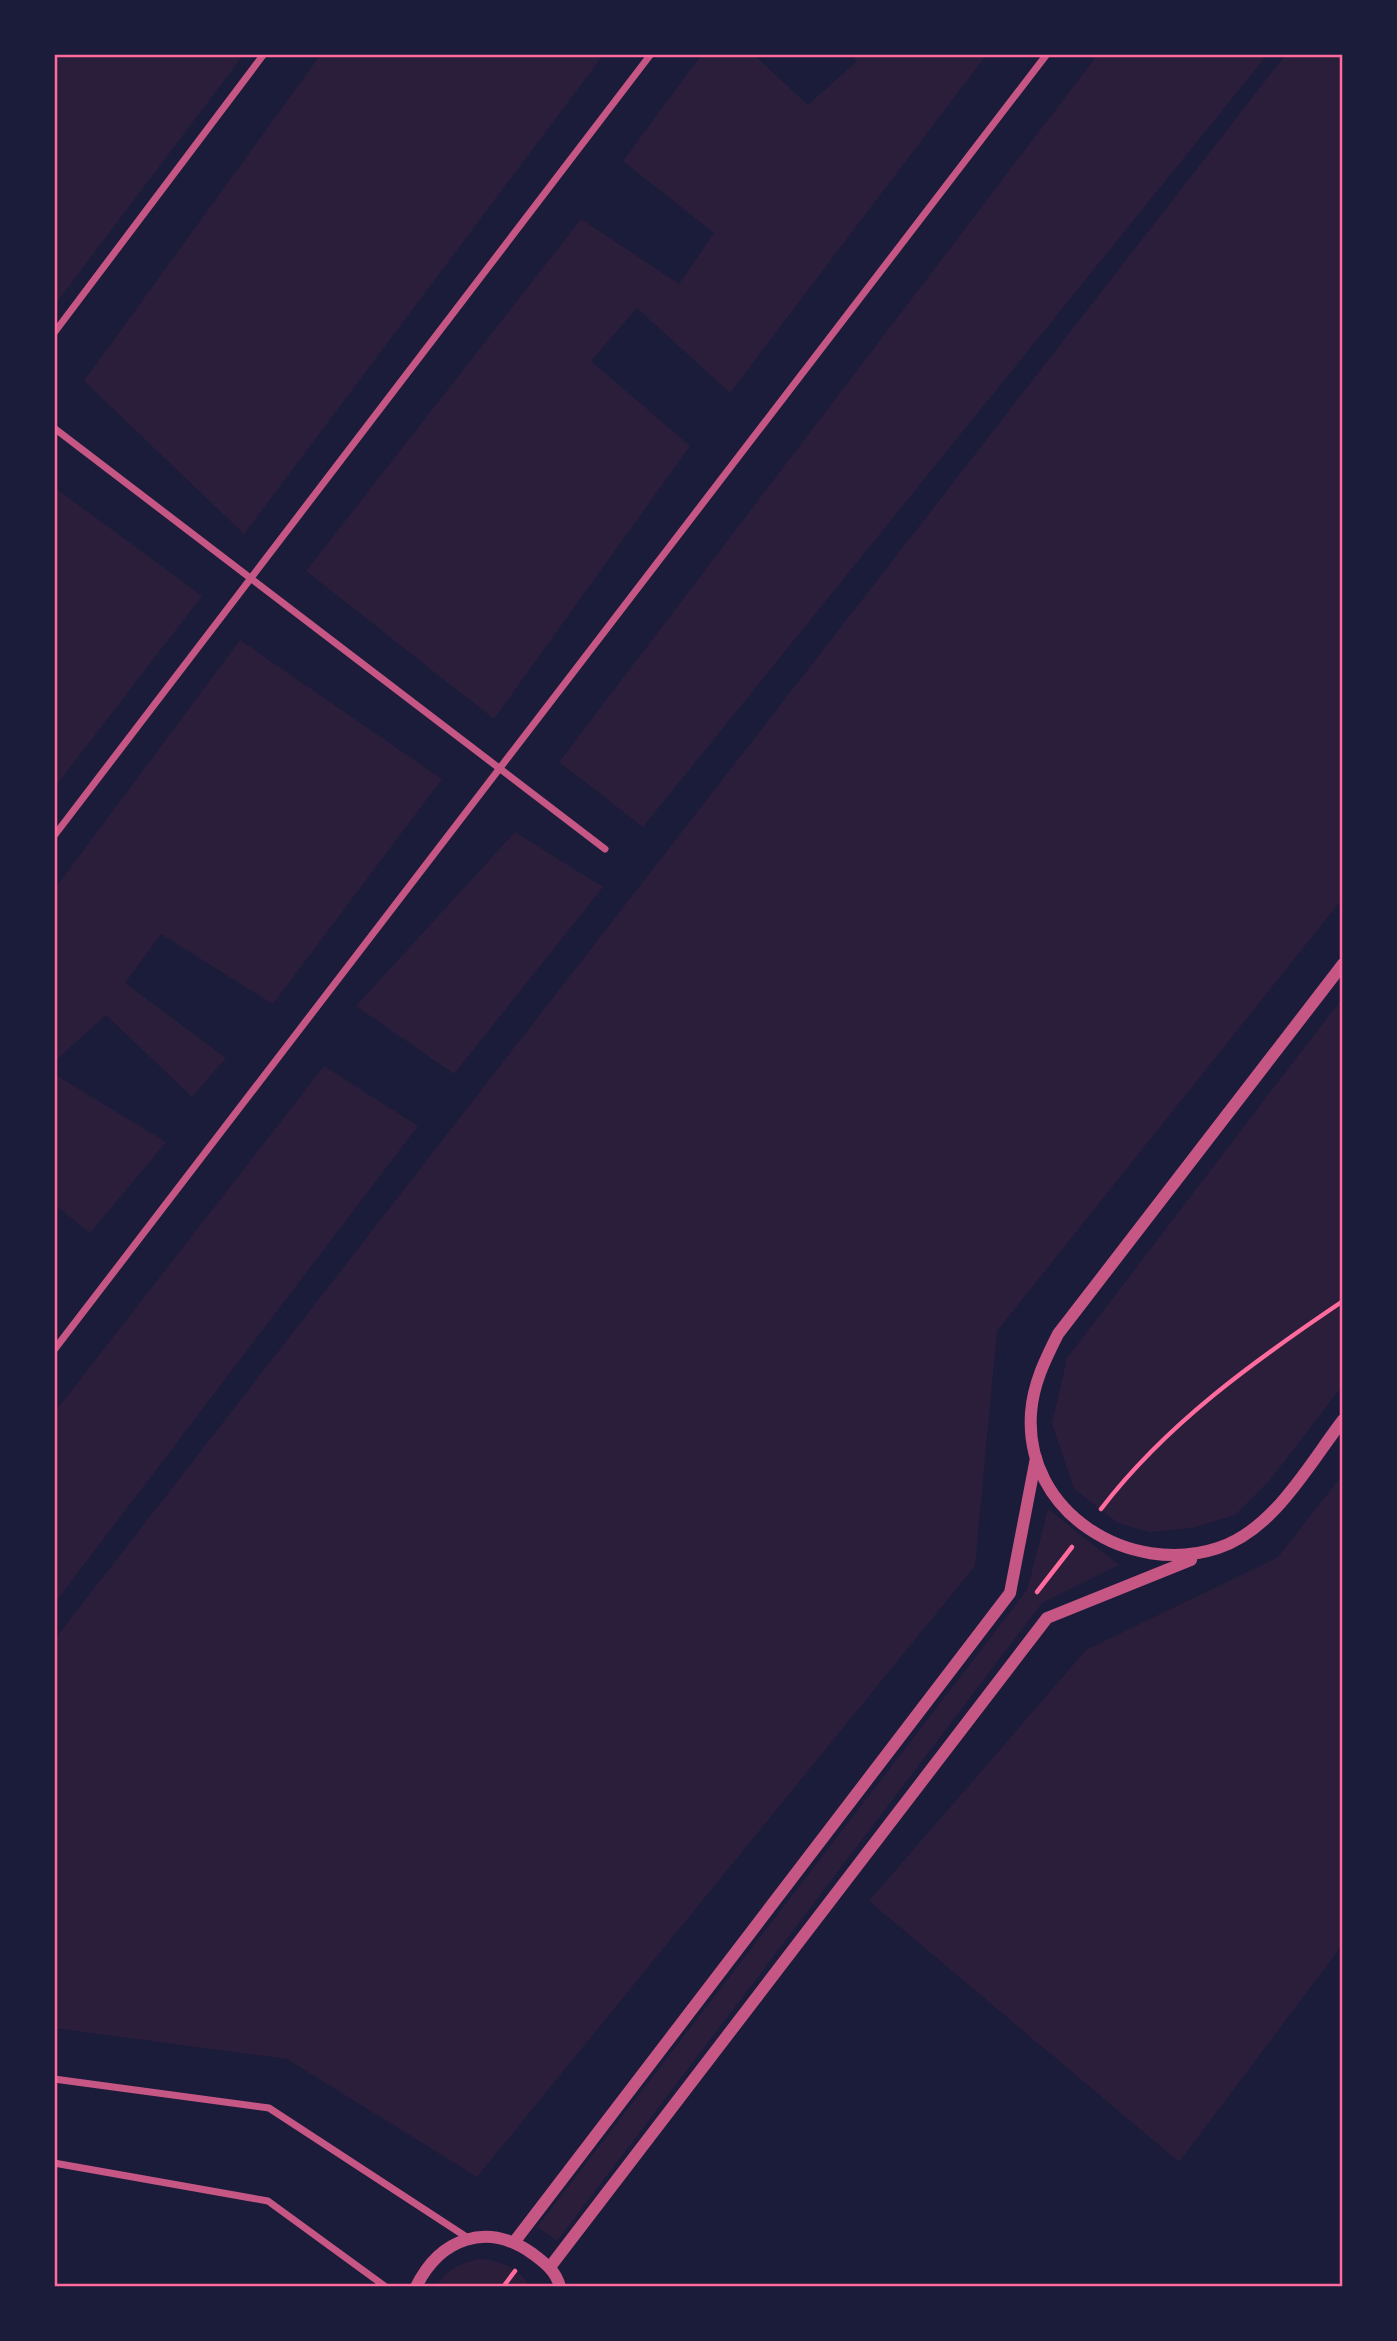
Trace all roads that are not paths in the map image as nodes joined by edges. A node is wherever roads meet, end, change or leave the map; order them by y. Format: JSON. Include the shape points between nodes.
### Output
{"nodes":[{"id":1,"x":264,"y":54,"type":"edge"},
{"id":2,"x":651,"y":54,"type":"edge"},
{"id":3,"x":1046,"y":54,"type":"edge"},
{"id":4,"x":54,"y":333,"type":"edge"},
{"id":5,"x":54,"y":428,"type":"edge"},
{"id":6,"x":251,"y":579,"type":"junction"},
{"id":7,"x":499,"y":769,"type":"junction"},
{"id":8,"x":54,"y":836,"type":"edge"},
{"id":9,"x":605,"y":849,"type":"dead end"},
{"id":10,"x":1343,"y":964,"type":"edge"},
{"id":11,"x":54,"y":1350,"type":"edge"},
{"id":12,"x":1343,"y":1420,"type":"edge"},
{"id":13,"x":1036,"y":1458,"type":"junction"},
{"id":14,"x":1220,"y":1548,"type":"junction"},
{"id":15,"x":54,"y":2079,"type":"edge"},
{"id":16,"x":54,"y":2163,"type":"edge"},
{"id":17,"x":469,"y":2239,"type":"junction"},
{"id":18,"x":515,"y":2241,"type":"junction"},
{"id":19,"x":550,"y":2267,"type":"junction"},
{"id":20,"x":386,"y":2287,"type":"edge"},
{"id":21,"x":415,"y":2287,"type":"edge"},
{"id":22,"x":560,"y":2287,"type":"edge"}],
"edges":[{"from":1,"to":4,"type":"street"},
{"from":2,"to":6,"type":"street"},
{"from":3,"to":7,"type":"street"},
{"from":5,"to":6,"type":"street"},
{"from":6,"to":7,"type":"street"},
{"from":6,"to":8,"type":"street"},
{"from":7,"to":9,"type":"street"},
{"from":7,"to":11,"type":"street"},
{"from":10,"to":13,"type":"street","via":[[1058,1334],[1039,1372],[1031,1415]]},
{"from":12,"to":14,"type":"street","via":[[1261,1524]]},
{"from":13,"to":14,"type":"street","via":[[1055,1496],[1085,1529],[1126,1550],[1173,1557]]},
{"from":13,"to":18,"type":"street","via":[[1010,1592]]},
{"from":14,"to":19,"type":"street","via":[[1047,1618]]},
{"from":15,"to":17,"type":"street","via":[[269,2108]]},
{"from":16,"to":20,"type":"street","via":[[268,2201]]},
{"from":17,"to":18,"type":"street"},
{"from":17,"to":21,"type":"street","via":[[444,2250],[425,2268]]},
{"from":18,"to":19,"type":"street"},
{"from":19,"to":22,"type":"street"}]}
